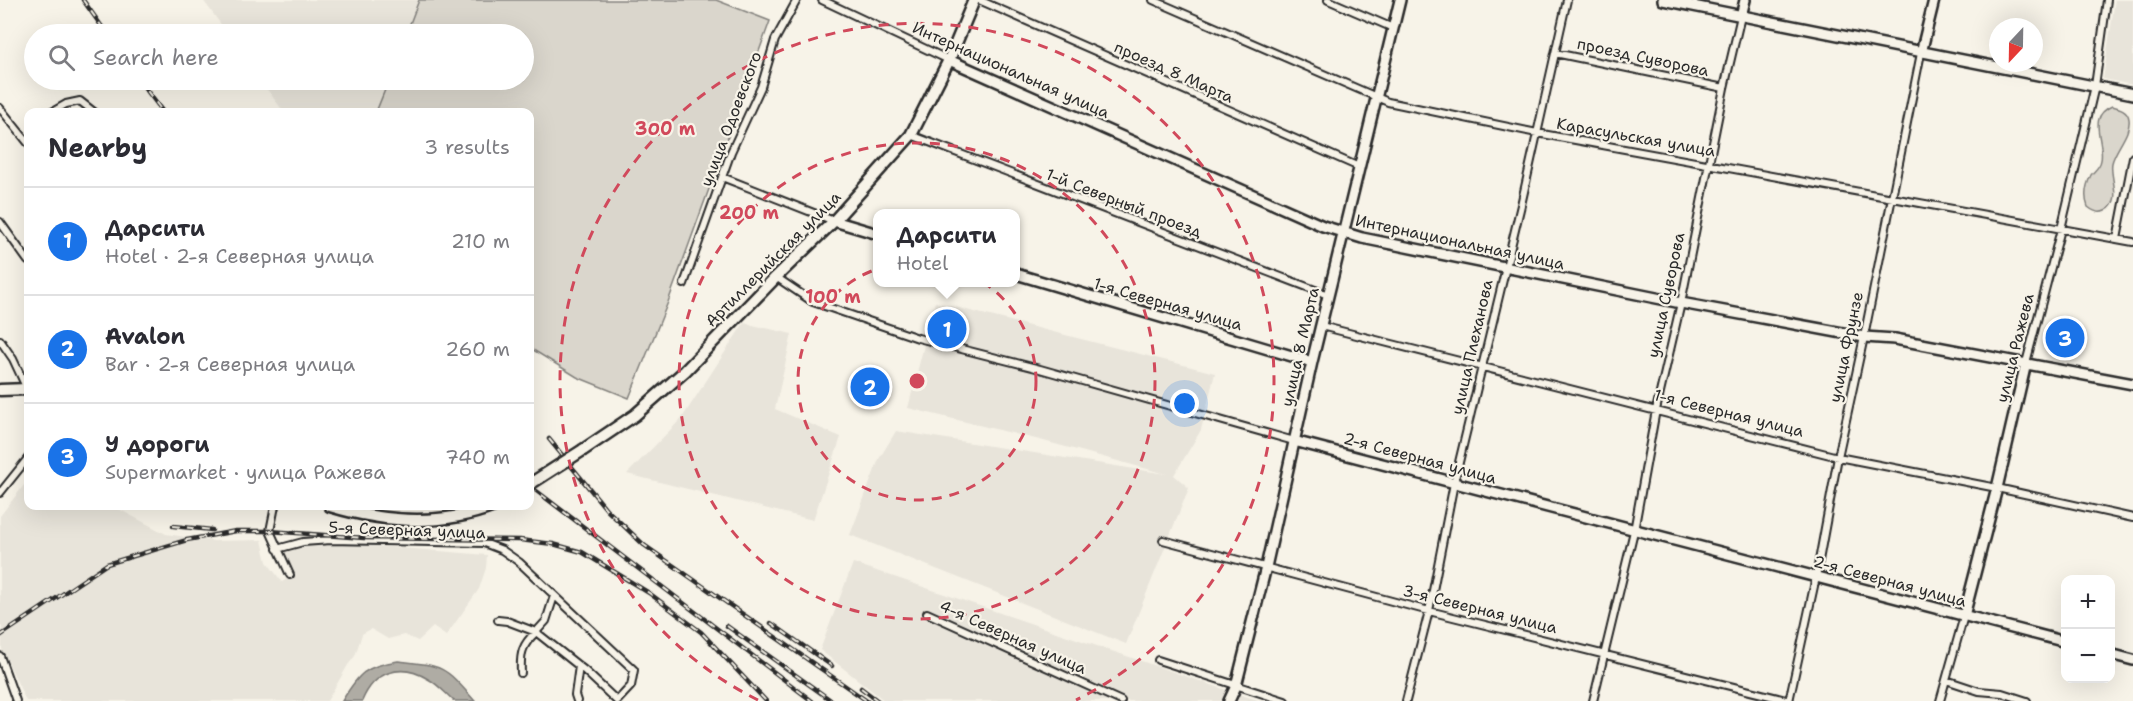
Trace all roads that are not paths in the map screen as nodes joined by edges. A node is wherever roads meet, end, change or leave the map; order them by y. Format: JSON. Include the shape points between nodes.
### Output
{"nodes":[{"id":1,"x":797,"y":0,"type":"edge"},
{"id":2,"x":822,"y":0,"type":"edge"},
{"id":3,"x":974,"y":0,"type":"edge"},
{"id":4,"x":979,"y":0,"type":"edge"},
{"id":5,"x":1153,"y":0,"type":"edge"},
{"id":6,"x":1328,"y":0,"type":"edge"},
{"id":7,"x":1400,"y":0,"type":"edge"},
{"id":8,"x":1568,"y":0,"type":"edge"},
{"id":9,"x":1663,"y":0,"type":"edge"},
{"id":10,"x":1745,"y":0,"type":"edge"},
{"id":11,"x":1934,"y":0,"type":"edge"},
{"id":12,"x":2107,"y":0,"type":"edge"},
{"id":13,"x":1741,"y":16,"type":"junction"},
{"id":14,"x":1393,"y":28,"type":"junction"},
{"id":15,"x":1556,"y":53,"type":"junction"},
{"id":16,"x":1921,"y":53,"type":"junction"},
{"id":17,"x":949,"y":60,"type":"junction"},
{"id":18,"x":2094,"y":86,"type":"junction"},
{"id":19,"x":1724,"y":88,"type":"junction"},
{"id":20,"x":2133,"y":94,"type":"edge"},
{"id":21,"x":1377,"y":98,"type":"junction"},
{"id":22,"x":59,"y":108,"type":"edge"},
{"id":23,"x":89,"y":108,"type":"edge"},
{"id":24,"x":1,"y":109,"type":"edge"},
{"id":25,"x":24,"y":131,"type":"edge"},
{"id":26,"x":1538,"y":133,"type":"junction"},
{"id":27,"x":911,"y":135,"type":"junction"},
{"id":28,"x":2133,"y":157,"type":"edge"},
{"id":29,"x":1709,"y":163,"type":"junction"},
{"id":30,"x":1359,"y":167,"type":"junction"},
{"id":31,"x":722,"y":177,"type":"junction"},
{"id":32,"x":1891,"y":197,"type":"junction"},
{"id":33,"x":834,"y":221,"type":"junction"},
{"id":34,"x":0,"y":222,"type":"edge"},
{"id":35,"x":2061,"y":229,"type":"junction"},
{"id":36,"x":1343,"y":232,"type":"junction"},
{"id":37,"x":873,"y":233,"type":"edge"},
{"id":38,"x":2117,"y":239,"type":"junction"},
{"id":39,"x":2133,"y":242,"type":"edge"},
{"id":40,"x":24,"y":255,"type":"edge"},
{"id":41,"x":1505,"y":268,"type":"junction"},
{"id":42,"x":1020,"y":275,"type":"edge"},
{"id":43,"x":776,"y":277,"type":"junction"},
{"id":44,"x":684,"y":284,"type":"dead end"},
{"id":45,"x":1328,"y":295,"type":"junction"},
{"id":46,"x":1680,"y":303,"type":"junction"},
{"id":47,"x":1321,"y":326,"type":"junction"},
{"id":48,"x":1864,"y":337,"type":"junction"},
{"id":49,"x":0,"y":340,"type":"edge"},
{"id":50,"x":1312,"y":362,"type":"junction"},
{"id":51,"x":2026,"y":363,"type":"junction"},
{"id":52,"x":1482,"y":367,"type":"junction"},
{"id":53,"x":24,"y":381,"type":"edge"},
{"id":54,"x":2133,"y":384,"type":"edge"},
{"id":55,"x":24,"y":389,"type":"edge"},
{"id":56,"x":0,"y":390,"type":"edge"},
{"id":57,"x":1656,"y":410,"type":"junction"},
{"id":58,"x":1294,"y":441,"type":"junction"},
{"id":59,"x":1838,"y":457,"type":"junction"},
{"id":60,"x":24,"y":463,"type":"edge"},
{"id":61,"x":534,"y":481,"type":"edge"},
{"id":62,"x":1454,"y":483,"type":"junction"},
{"id":63,"x":1997,"y":488,"type":"junction"},
{"id":64,"x":0,"y":493,"type":"edge"},
{"id":65,"x":274,"y":510,"type":"edge"},
{"id":66,"x":346,"y":510,"type":"edge"},
{"id":67,"x":484,"y":510,"type":"edge"},
{"id":68,"x":2133,"y":518,"type":"edge"},
{"id":69,"x":1634,"y":531,"type":"junction"},
{"id":70,"x":1163,"y":540,"type":"dead end"},
{"id":71,"x":277,"y":549,"type":"junction"},
{"id":72,"x":1266,"y":567,"type":"junction"},
{"id":73,"x":290,"y":575,"type":"dead end"},
{"id":74,"x":1816,"y":577,"type":"junction"},
{"id":75,"x":554,"y":596,"type":"junction"},
{"id":76,"x":1429,"y":611,"type":"junction"},
{"id":77,"x":927,"y":613,"type":"dead end"},
{"id":78,"x":1964,"y":616,"type":"junction"},
{"id":79,"x":498,"y":620,"type":"dead end"},
{"id":80,"x":536,"y":632,"type":"junction"},
{"id":81,"x":2061,"y":641,"type":"edge"},
{"id":82,"x":1605,"y":654,"type":"junction"},
{"id":83,"x":2115,"y":655,"type":"edge"},
{"id":84,"x":0,"y":656,"type":"edge"},
{"id":85,"x":1158,"y":660,"type":"dead end"},
{"id":86,"x":2133,"y":660,"type":"edge"},
{"id":87,"x":579,"y":666,"type":"junction"},
{"id":88,"x":521,"y":673,"type":"dead end"},
{"id":89,"x":1946,"y":680,"type":"junction"},
{"id":90,"x":1236,"y":686,"type":"junction"},
{"id":91,"x":16,"y":701,"type":"edge"},
{"id":92,"x":577,"y":701,"type":"edge"},
{"id":93,"x":617,"y":701,"type":"edge"},
{"id":94,"x":1121,"y":701,"type":"edge"},
{"id":95,"x":1229,"y":701,"type":"edge"},
{"id":96,"x":1285,"y":701,"type":"edge"},
{"id":97,"x":1406,"y":701,"type":"edge"},
{"id":98,"x":1593,"y":701,"type":"edge"},
{"id":99,"x":1789,"y":701,"type":"edge"},
{"id":100,"x":1940,"y":701,"type":"edge"},
{"id":101,"x":2026,"y":701,"type":"edge"}],
"edges":[{"from":1,"to":31,"type":"street","name":"улица Одоевского","via":[[775,40],[757,96]]},
{"from":2,"to":17,"type":"street","name":"Интернациональная улица"},
{"from":3,"to":17,"type":"main road","name":"Артиллерийская улица"},
{"from":4,"to":30,"type":"street","name":"проезд 8 Марта"},
{"from":5,"to":21,"type":"street","name":"Карасульская улица"},
{"from":6,"to":14,"type":"street"},
{"from":7,"to":14,"type":"street","name":"улица 8 Марта"},
{"from":8,"to":15,"type":"street","name":"улица Плеханова"},
{"from":9,"to":13,"type":"street"},
{"from":10,"to":13,"type":"street","name":"улица Суворова"},
{"from":11,"to":16,"type":"street","name":"улица Фрунзе"},
{"from":12,"to":18,"type":"street","name":"улица Ражева"},
{"from":13,"to":16,"type":"street"},
{"from":13,"to":19,"type":"street","name":"улица Суворова"},
{"from":14,"to":21,"type":"street","name":"улица 8 Марта"},
{"from":15,"to":19,"type":"street","name":"проезд Суворова"},
{"from":15,"to":26,"type":"street","name":"улица Плеханова"},
{"from":16,"to":18,"type":"street"},
{"from":16,"to":32,"type":"street","name":"улица Фрунзе"},
{"from":17,"to":27,"type":"main road","name":"Артиллерийская улица"},
{"from":17,"to":36,"type":"street","name":"Интернациональная улица"},
{"from":18,"to":20,"type":"street"},
{"from":18,"to":35,"type":"street","name":"улица Ражева"},
{"from":19,"to":29,"type":"street","name":"улица Суворова"},
{"from":21,"to":26,"type":"street","name":"Карасульская улица"},
{"from":21,"to":30,"type":"street","name":"улица 8 Марта"},
{"from":22,"to":23,"type":"street","via":[[80,101]]},
{"from":24,"to":25,"type":"street"},
{"from":26,"to":29,"type":"street","name":"Карасульская улица"},
{"from":26,"to":41,"type":"street","name":"улица Плеханова"},
{"from":27,"to":33,"type":"main road","name":"Артиллерийская улица"},
{"from":27,"to":45,"type":"street","name":"1-й Северный проезд"},
{"from":28,"to":38,"type":"street"},
{"from":29,"to":32,"type":"street","name":"Карасульская улица"},
{"from":29,"to":46,"type":"street","name":"улица Суворова"},
{"from":30,"to":36,"type":"street","name":"улица 8 Марта"},
{"from":31,"to":33,"type":"street"},
{"from":31,"to":44,"type":"street","name":"улица Одоевского"},
{"from":32,"to":35,"type":"street","name":"Карасульская улица"},
{"from":32,"to":48,"type":"street","name":"улица Фрунзе"},
{"from":33,"to":37,"type":"street"},
{"from":33,"to":43,"type":"main road","name":"Артиллерийская улица"},
{"from":34,"to":40,"type":"street"},
{"from":35,"to":38,"type":"street","name":"Карасульская улица"},
{"from":35,"to":51,"type":"street","name":"улица Ражева"},
{"from":36,"to":41,"type":"street","name":"Интернациональная улица"},
{"from":36,"to":45,"type":"street","name":"улица 8 Марта"},
{"from":38,"to":39,"type":"street","name":"Карасульская улица"},
{"from":41,"to":46,"type":"street","name":"Интернациональная улица"},
{"from":41,"to":52,"type":"street","name":"улица Плеханова"},
{"from":42,"to":50,"type":"street","name":"1-я Северная улица"},
{"from":43,"to":58,"type":"street","name":"2-я Северная улица","via":[[813,302],[918,338]]},
{"from":43,"to":61,"type":"main road","name":"Артиллерийская улица","bridge":true,"via":[[685,371],[635,415]]},
{"from":45,"to":47,"type":"street","name":"улица 8 Марта"},
{"from":46,"to":48,"type":"street","name":"Интернациональная улица"},
{"from":46,"to":57,"type":"street","name":"улица Суворова"},
{"from":47,"to":50,"type":"street","name":"улица 8 Марта"},
{"from":47,"to":52,"type":"street","name":"1-я Северная улица"},
{"from":48,"to":51,"type":"street","name":"Интернациональная улица"},
{"from":48,"to":59,"type":"street","name":"улица Фрунзе"},
{"from":49,"to":53,"type":"street"},
{"from":50,"to":58,"type":"street","name":"улица 8 Марта"},
{"from":51,"to":54,"type":"street","name":"Интернациональная улица"},
{"from":51,"to":63,"type":"street","name":"улица Ражева"},
{"from":52,"to":57,"type":"street","name":"1-я Северная улица"},
{"from":52,"to":62,"type":"street","name":"улица Плеханова"},
{"from":55,"to":56,"type":"main road"},
{"from":57,"to":59,"type":"street","name":"1-я Северная улица"},
{"from":57,"to":69,"type":"street","name":"улица Суворова"},
{"from":58,"to":62,"type":"street","name":"2-я Северная улица"},
{"from":58,"to":72,"type":"street","name":"улица 8 Марта"},
{"from":59,"to":63,"type":"street","name":"1-я Северная улица"},
{"from":59,"to":74,"type":"street","name":"улица Фрунзе"},
{"from":60,"to":64,"type":"street"},
{"from":62,"to":69,"type":"street","name":"2-я Северная улица"},
{"from":62,"to":76,"type":"street","name":"улица Плеханова"},
{"from":63,"to":68,"type":"street","name":"1-я Северная улица"},
{"from":63,"to":78,"type":"street","name":"улица Ражева"},
{"from":65,"to":71,"type":"street","via":[[270,531]]},
{"from":66,"to":67,"type":"main road","via":[[373,517],[424,520],[450,519]]},
{"from":69,"to":74,"type":"street","name":"2-я Северная улица"},
{"from":69,"to":82,"type":"street","name":"улица Суворова"},
{"from":70,"to":72,"type":"street","name":"3-я Северная улица"},
{"from":71,"to":73,"type":"street"},
{"from":71,"to":75,"type":"street","name":"5-я Северная улица","via":[[331,540],[484,543],[519,562]]},
{"from":72,"to":76,"type":"street","name":"3-я Северная улица"},
{"from":72,"to":90,"type":"street","name":"улица 8 Марта"},
{"from":74,"to":78,"type":"street","name":"2-я Северная улица"},
{"from":74,"to":99,"type":"street","name":"улица Фрунзе"},
{"from":75,"to":80,"type":"street","via":[[546,621]]},
{"from":75,"to":93,"type":"street","name":"5-я Северная улица","via":[[634,670],[631,686]]},
{"from":76,"to":82,"type":"street","name":"3-я Северная улица"},
{"from":76,"to":97,"type":"street","name":"улица Плеханова"},
{"from":77,"to":94,"type":"street","name":"4-я Северная улица"},
{"from":78,"to":81,"type":"street","name":"2-я Северная улица"},
{"from":78,"to":89,"type":"street","name":"улица Ражева"},
{"from":79,"to":80,"type":"street"},
{"from":80,"to":87,"type":"street"},
{"from":80,"to":88,"type":"street","via":[[525,642]]},
{"from":82,"to":98,"type":"street","name":"улица Суворова"},
{"from":82,"to":99,"type":"street","name":"3-я Северная улица"},
{"from":83,"to":86,"type":"street"},
{"from":84,"to":91,"type":"street"},
{"from":85,"to":90,"type":"street"},
{"from":87,"to":92,"type":"street"},
{"from":87,"to":93,"type":"street"},
{"from":89,"to":100,"type":"street","name":"улица Ражева"},
{"from":89,"to":101,"type":"street"},
{"from":90,"to":95,"type":"street","name":"улица 8 Марта"},
{"from":90,"to":96,"type":"street"}]}
